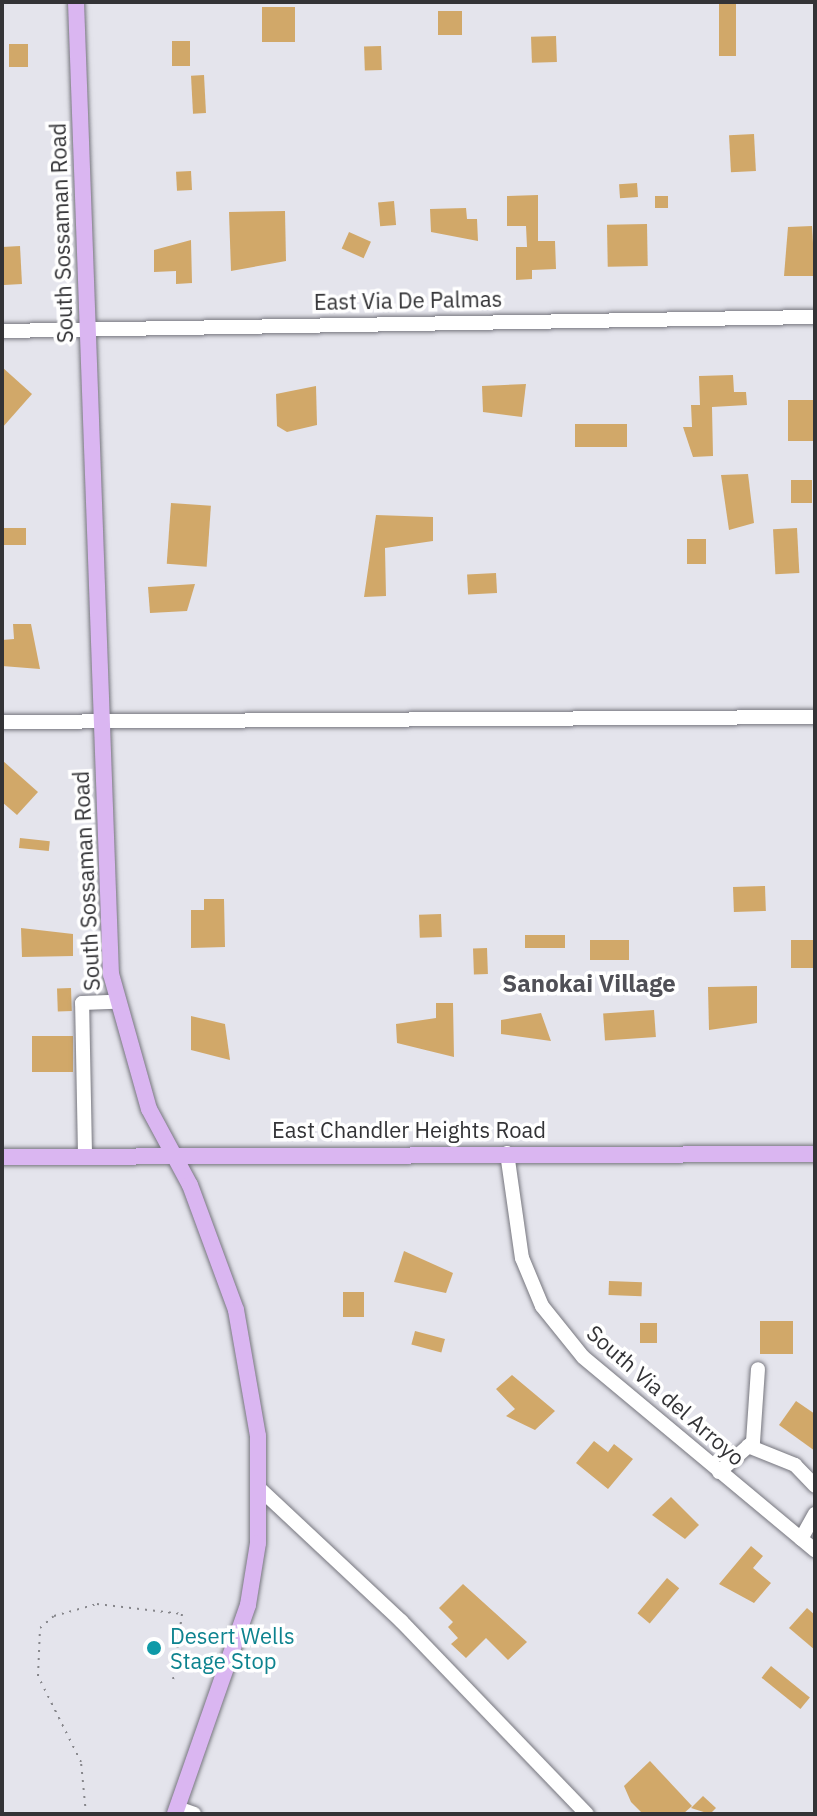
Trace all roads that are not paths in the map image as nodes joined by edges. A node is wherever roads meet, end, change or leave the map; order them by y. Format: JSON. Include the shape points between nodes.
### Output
{"nodes":[{"id":1,"x":76,"y":2,"type":"edge"},
{"id":2,"x":815,"y":317,"type":"edge"},
{"id":3,"x":87,"y":328,"type":"junction"},
{"id":4,"x":2,"y":331,"type":"edge"},
{"id":5,"x":815,"y":717,"type":"edge"},
{"id":6,"x":99,"y":718,"type":"junction"},
{"id":7,"x":2,"y":722,"type":"edge"},
{"id":8,"x":115,"y":1002,"type":"junction"},
{"id":9,"x":172,"y":1151,"type":"junction"},
{"id":10,"x":507,"y":1153,"type":"junction"},
{"id":11,"x":85,"y":1154,"type":"junction"},
{"id":12,"x":815,"y":1154,"type":"edge"},
{"id":13,"x":2,"y":1157,"type":"edge"},
{"id":14,"x":758,"y":1369,"type":"dead end"},
{"id":15,"x":748,"y":1446,"type":"junction"},
{"id":16,"x":719,"y":1472,"type":"junction"},
{"id":17,"x":815,"y":1486,"type":"edge"},
{"id":18,"x":261,"y":1490,"type":"junction"},
{"id":19,"x":815,"y":1514,"type":"edge"},
{"id":20,"x":801,"y":1539,"type":"junction"},
{"id":21,"x":815,"y":1550,"type":"edge"},
{"id":22,"x":176,"y":1811,"type":"edge"},
{"id":23,"x":194,"y":1814,"type":"edge"},
{"id":24,"x":587,"y":1814,"type":"edge"}],
"edges":[{"from":1,"to":3,"type":"main road","name":"South Sossaman Road"},
{"from":2,"to":3,"type":"street","name":"East Via De Palmas"},
{"from":3,"to":4,"type":"street","name":"East Via De Palmas"},
{"from":3,"to":6,"type":"main road","name":"South Sossaman Road"},
{"from":5,"to":6,"type":"street"},
{"from":6,"to":7,"type":"street"},
{"from":6,"to":8,"type":"main road","name":"South Sossaman Road"},
{"from":8,"to":9,"type":"main road","name":"South Sossaman Road","via":[[149,1109]]},
{"from":8,"to":11,"type":"street","via":[[82,1003]]},
{"from":9,"to":10,"type":"main road","name":"East Chandler Heights Road"},
{"from":9,"to":11,"type":"main road","name":"East Chandler Heights Road"},
{"from":9,"to":18,"type":"main road","name":"South Sossaman Road","via":[[236,1310]]},
{"from":10,"to":12,"type":"main road","name":"East Chandler Heights Road"},
{"from":10,"to":16,"type":"street","name":"South Via del Arroyo","via":[[522,1258],[542,1306],[583,1357]]},
{"from":11,"to":13,"type":"main road","name":"East Chandler Heights Road"},
{"from":14,"to":15,"type":"street"},
{"from":15,"to":16,"type":"street"},
{"from":15,"to":17,"type":"street","via":[[795,1465]]},
{"from":16,"to":20,"type":"street","name":"South Via del Arroyo"},
{"from":18,"to":22,"type":"main road","name":"South Sossaman Road","via":[[236,1651]]},
{"from":18,"to":24,"type":"street","via":[[401,1621]]},
{"from":19,"to":20,"type":"street"},
{"from":20,"to":21,"type":"street","name":"South Via del Arroyo"},
{"from":22,"to":23,"type":"street"}]}
